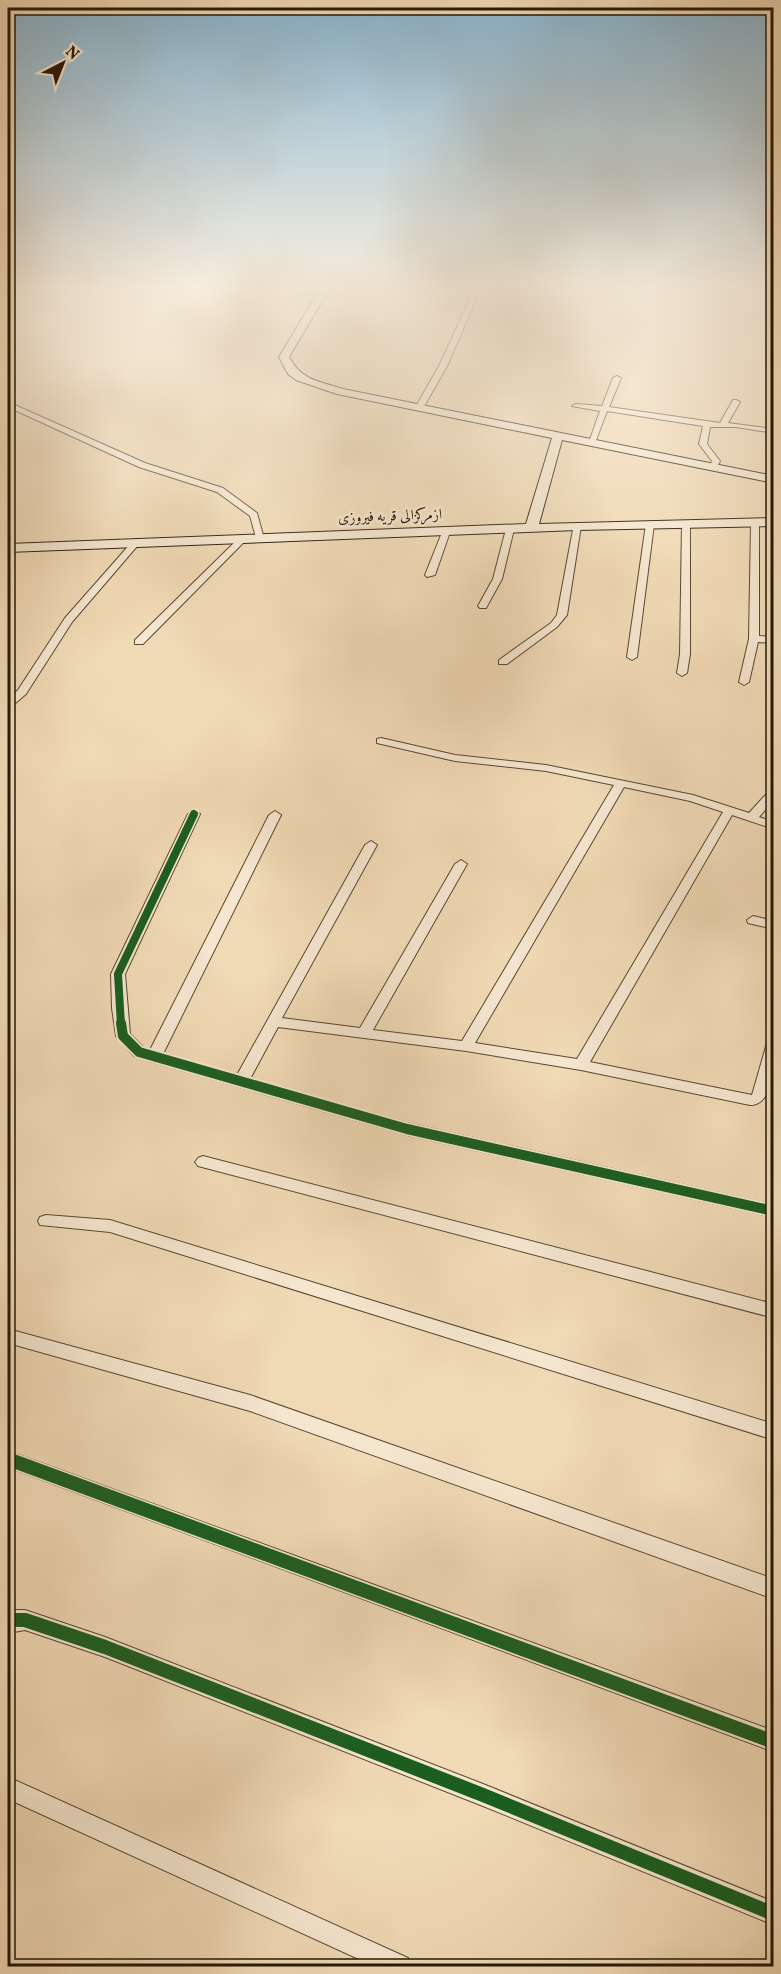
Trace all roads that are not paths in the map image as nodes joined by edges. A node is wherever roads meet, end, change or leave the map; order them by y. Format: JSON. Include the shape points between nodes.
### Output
{"nodes":[{"id":1,"x":302,"y":378,"type":"edge"},
{"id":2,"x":436,"y":378,"type":"edge"},
{"id":3,"x":617,"y":378,"type":"dead end"},
{"id":4,"x":736,"y":402,"type":"dead end"},
{"id":5,"x":8,"y":404,"type":"edge"},
{"id":6,"x":576,"y":406,"type":"dead end"},
{"id":7,"x":419,"y":408,"type":"junction"},
{"id":8,"x":605,"y":409,"type":"junction"},
{"id":9,"x":707,"y":424,"type":"junction"},
{"id":10,"x":723,"y":424,"type":"junction"},
{"id":11,"x":774,"y":431,"type":"edge"},
{"id":12,"x":558,"y":436,"type":"junction"},
{"id":13,"x":591,"y":443,"type":"junction"},
{"id":14,"x":713,"y":468,"type":"junction"},
{"id":15,"x":774,"y":480,"type":"edge"},
{"id":16,"x":774,"y":522,"type":"edge"},
{"id":17,"x":755,"y":523,"type":"junction"},
{"id":18,"x":650,"y":524,"type":"junction"},
{"id":19,"x":686,"y":524,"type":"junction"},
{"id":20,"x":578,"y":526,"type":"junction"},
{"id":21,"x":531,"y":528,"type":"junction"},
{"id":22,"x":510,"y":529,"type":"junction"},
{"id":23,"x":446,"y":532,"type":"junction"},
{"id":24,"x":260,"y":539,"type":"junction"},
{"id":25,"x":242,"y":540,"type":"junction"},
{"id":26,"x":135,"y":544,"type":"junction"},
{"id":27,"x":8,"y":548,"type":"edge"},
{"id":28,"x":430,"y":575,"type":"dead end"},
{"id":29,"x":483,"y":606,"type":"dead end"},
{"id":30,"x":774,"y":640,"type":"edge"},
{"id":31,"x":139,"y":642,"type":"dead end"},
{"id":32,"x":753,"y":649,"type":"junction"},
{"id":33,"x":632,"y":657,"type":"dead end"},
{"id":34,"x":503,"y":662,"type":"dead end"},
{"id":35,"x":682,"y":673,"type":"dead end"},
{"id":36,"x":744,"y":682,"type":"dead end"},
{"id":37,"x":8,"y":704,"type":"edge"},
{"id":38,"x":381,"y":741,"type":"dead end"},
{"id":39,"x":620,"y":784,"type":"junction"},
{"id":40,"x":774,"y":792,"type":"edge"},
{"id":41,"x":729,"y":811,"type":"junction"},
{"id":42,"x":194,"y":814,"type":"dead end"},
{"id":43,"x":275,"y":815,"type":"dead end"},
{"id":44,"x":752,"y":817,"type":"junction"},
{"id":45,"x":774,"y":826,"type":"edge"},
{"id":46,"x":371,"y":845,"type":"dead end"},
{"id":47,"x":461,"y":864,"type":"dead end"},
{"id":48,"x":753,"y":920,"type":"dead end"},
{"id":49,"x":774,"y":925,"type":"edge"},
{"id":50,"x":274,"y":1022,"type":"junction"},
{"id":51,"x":364,"y":1033,"type":"junction"},
{"id":52,"x":774,"y":1043,"type":"edge"},
{"id":53,"x":466,"y":1046,"type":"junction"},
{"id":54,"x":154,"y":1057,"type":"junction"},
{"id":55,"x":581,"y":1065,"type":"junction"},
{"id":56,"x":240,"y":1081,"type":"junction"},
{"id":57,"x":203,"y":1162,"type":"dead end"},
{"id":58,"x":774,"y":1211,"type":"edge"},
{"id":59,"x":46,"y":1221,"type":"dead end"},
{"id":60,"x":774,"y":1311,"type":"edge"},
{"id":61,"x":8,"y":1336,"type":"edge"},
{"id":62,"x":774,"y":1432,"type":"edge"},
{"id":63,"x":8,"y":1459,"type":"edge"},
{"id":64,"x":774,"y":1589,"type":"edge"},
{"id":65,"x":8,"y":1623,"type":"edge"},
{"id":66,"x":774,"y":1742,"type":"edge"},
{"id":67,"x":8,"y":1788,"type":"edge"},
{"id":68,"x":774,"y":1914,"type":"edge"},
{"id":69,"x":400,"y":1966,"type":"edge"}],
"edges":[{"from":1,"to":7,"type":"main road","via":[[341,392]]},
{"from":2,"to":7,"type":"street"},
{"from":3,"to":8,"type":"street"},
{"from":4,"to":10,"type":"street"},
{"from":5,"to":24,"type":"street","via":[[132,461],[220,490],[254,515]]},
{"from":6,"to":8,"type":"street"},
{"from":7,"to":12,"type":"main road"},
{"from":8,"to":9,"type":"street"},
{"from":8,"to":13,"type":"street"},
{"from":9,"to":10,"type":"street"},
{"from":9,"to":14,"type":"street","via":[[703,444],[716,461]]},
{"from":10,"to":11,"type":"street"},
{"from":12,"to":13,"type":"main road"},
{"from":12,"to":21,"type":"main road"},
{"from":13,"to":14,"type":"main road"},
{"from":14,"to":15,"type":"main road"},
{"from":16,"to":17,"type":"main road","name":"ازمرکزالی قریه فیروزی"},
{"from":17,"to":19,"type":"main road","name":"ازمرکزالی قریه فیروزی"},
{"from":17,"to":32,"type":"street"},
{"from":18,"to":19,"type":"main road","name":"ازمرکزالی قریه فیروزی"},
{"from":18,"to":20,"type":"main road","name":"ازمرکزالی قریه فیروزی"},
{"from":18,"to":33,"type":"street"},
{"from":19,"to":35,"type":"street"},
{"from":20,"to":21,"type":"main road","name":"ازمرکزالی قریه فیروزی"},
{"from":20,"to":34,"type":"street","via":[[563,612],[554,625]]},
{"from":21,"to":22,"type":"main road","name":"ازمرکزالی قریه فیروزی"},
{"from":22,"to":23,"type":"main road","name":"ازمرکزالی قریه فیروزی"},
{"from":22,"to":29,"type":"street","via":[[497,583]]},
{"from":23,"to":24,"type":"main road","name":"ازمرکزالی قریه فیروزی"},
{"from":23,"to":28,"type":"street"},
{"from":24,"to":25,"type":"main road","name":"ازمرکزالی قریه فیروزی"},
{"from":25,"to":26,"type":"main road","name":"ازمرکزالی قریه فیروزی"},
{"from":25,"to":31,"type":"street"},
{"from":26,"to":27,"type":"main road","name":"ازمرکزالی قریه فیروزی"},
{"from":26,"to":37,"type":"street","via":[[68,620],[22,692]]},
{"from":30,"to":32,"type":"street"},
{"from":32,"to":36,"type":"street"},
{"from":38,"to":39,"type":"street","via":[[455,758],[546,768]]},
{"from":39,"to":41,"type":"street","via":[[693,798]]},
{"from":39,"to":53,"type":"street"},
{"from":40,"to":44,"type":"street"},
{"from":41,"to":44,"type":"street"},
{"from":41,"to":55,"type":"street"},
{"from":42,"to":54,"type":"street","via":[[118,974],[123,1036],[139,1052]]},
{"from":43,"to":54,"type":"street"},
{"from":44,"to":45,"type":"street"},
{"from":46,"to":50,"type":"street"},
{"from":47,"to":51,"type":"street"},
{"from":48,"to":49,"type":"street"},
{"from":50,"to":51,"type":"street"},
{"from":50,"to":56,"type":"street"},
{"from":51,"to":53,"type":"street"},
{"from":52,"to":55,"type":"street","via":[[755,1101]]},
{"from":53,"to":55,"type":"street"},
{"from":54,"to":56,"type":"street"},
{"from":56,"to":58,"type":"street","via":[[407,1129]]},
{"from":57,"to":60,"type":"street"},
{"from":59,"to":62,"type":"street","via":[[110,1226]]},
{"from":61,"to":64,"type":"street","via":[[250,1403]]},
{"from":63,"to":66,"type":"street"},
{"from":65,"to":68,"type":"street","via":[[25,1620],[105,1647]]},
{"from":67,"to":69,"type":"street"}]}
